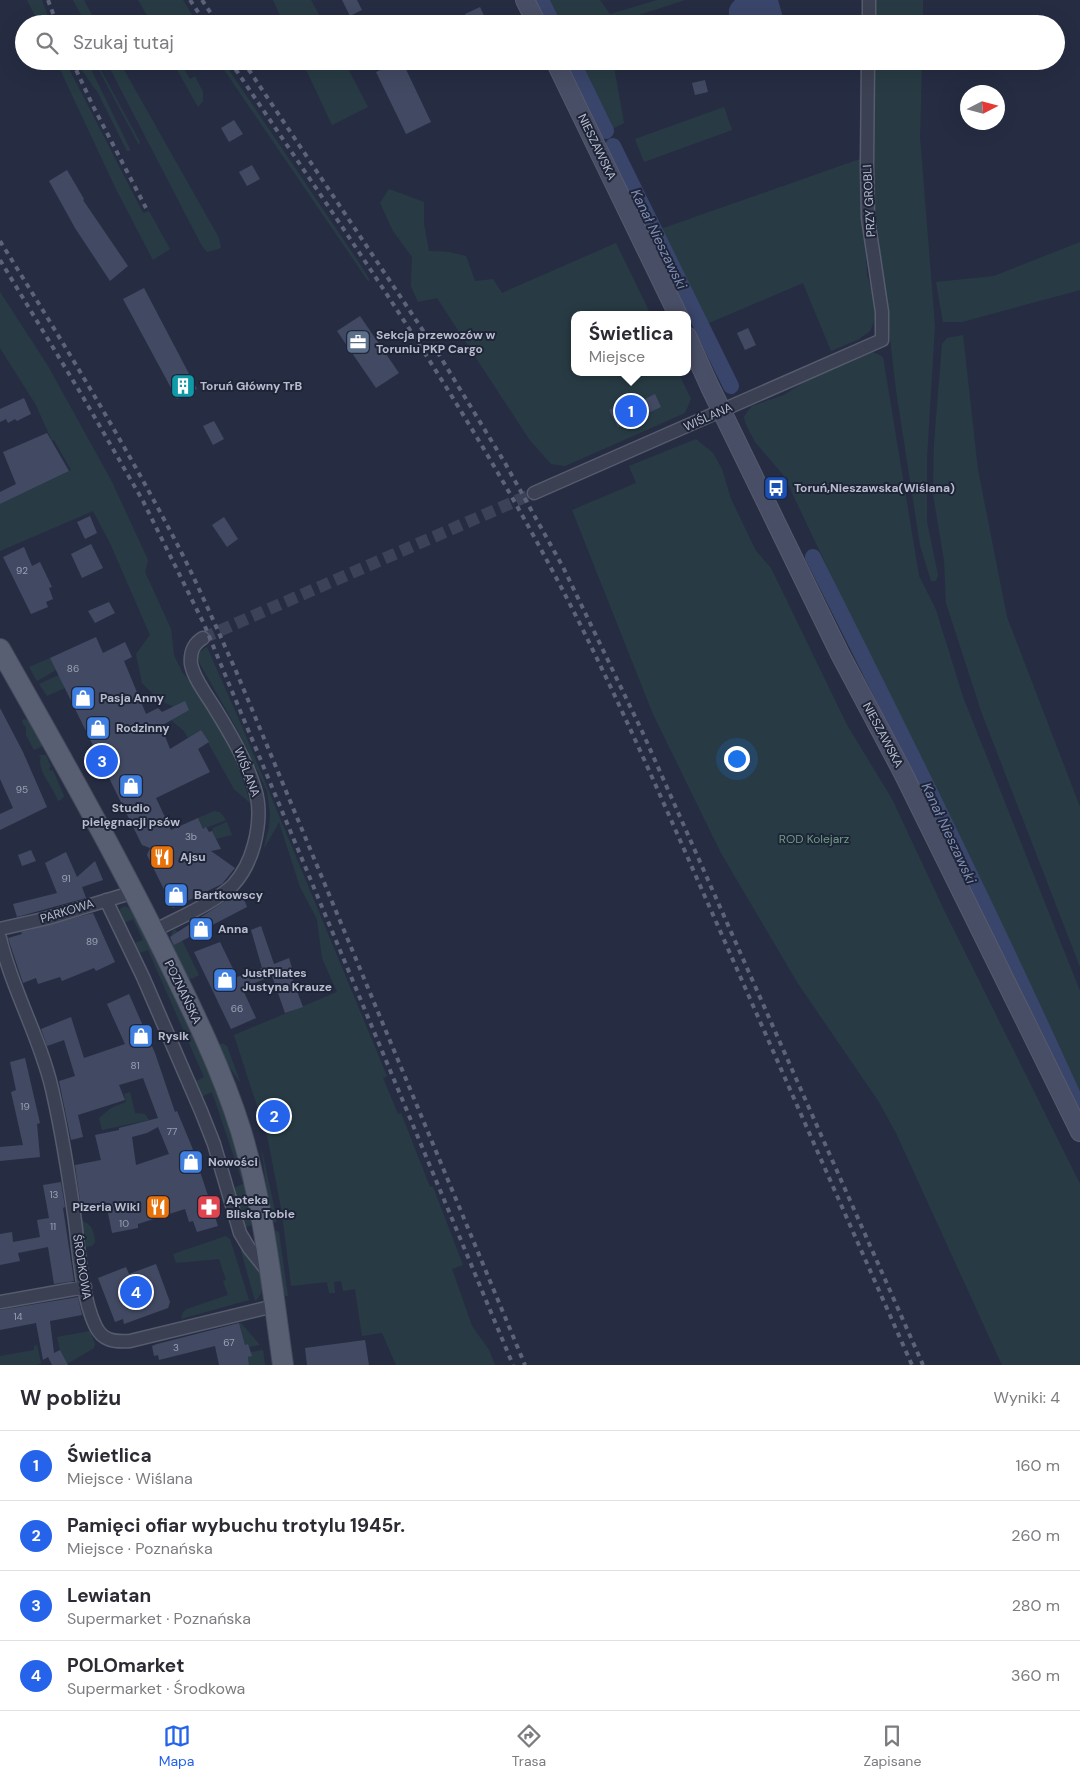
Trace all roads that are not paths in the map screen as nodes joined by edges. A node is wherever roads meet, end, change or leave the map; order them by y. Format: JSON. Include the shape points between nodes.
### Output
{"nodes":[{"id":1,"x":525,"y":0,"type":"edge"},
{"id":2,"x":869,"y":0,"type":"edge"},
{"id":3,"x":532,"y":15,"type":"edge"},
{"id":4,"x":869,"y":15,"type":"edge"},
{"id":5,"x":559,"y":70,"type":"edge"},
{"id":6,"x":868,"y":70,"type":"edge"},
{"id":7,"x":676,"y":311,"type":"edge"},
{"id":8,"x":882,"y":340,"type":"joint"},
{"id":9,"x":691,"y":345,"type":"edge"},
{"id":10,"x":722,"y":411,"type":"junction"},
{"id":11,"x":534,"y":493,"type":"tunnel mouth"},
{"id":12,"x":203,"y":638,"type":"tunnel mouth"},
{"id":13,"x":0,"y":649,"type":"edge"},
{"id":14,"x":134,"y":892,"type":"junction"},
{"id":15,"x":106,"y":900,"type":"junction"},
{"id":16,"x":0,"y":929,"type":"edge"},
{"id":17,"x":154,"y":931,"type":"junction"},
{"id":18,"x":0,"y":938,"type":"edge"},
{"id":19,"x":1080,"y":1132,"type":"edge"},
{"id":20,"x":270,"y":1275,"type":"junction"},
{"id":21,"x":85,"y":1287,"type":"junction"},
{"id":22,"x":0,"y":1302,"type":"edge"},
{"id":23,"x":274,"y":1306,"type":"junction"},
{"id":24,"x":283,"y":1365,"type":"edge"}],
"edges":[{"from":1,"to":3,"type":"main road"},
{"from":2,"to":4,"type":"street"},
{"from":5,"to":7,"type":"main road","name":"NIESZAWSKA"},
{"from":6,"to":8,"type":"street","name":"PRZY GROBLI","via":[[868,218],[882,312]]},
{"from":8,"to":10,"type":"street","name":"WIŚLANA"},
{"from":9,"to":10,"type":"main road","name":"NIESZAWSKA"},
{"from":10,"to":11,"type":"street","name":"WIŚLANA"},
{"from":10,"to":19,"type":"main road","name":"NIESZAWSKA"},
{"from":12,"to":17,"type":"street","name":"WIŚLANA","via":[[192,650],[192,668],[243,759],[255,789],[259,820],[251,855],[233,884],[215,898]]},
{"from":13,"to":14,"type":"main road","name":"POZNAŃSKA"},
{"from":14,"to":15,"type":"street","name":"PARKOWA"},
{"from":14,"to":17,"type":"main road","name":"POZNAŃSKA"},
{"from":15,"to":16,"type":"street","name":"PARKOWA"},
{"from":15,"to":20,"type":"street","via":[[201,1111],[240,1233]]},
{"from":17,"to":20,"type":"main road","name":"POZNAŃSKA","via":[[208,1044],[235,1115],[258,1200]]},
{"from":18,"to":21,"type":"street","name":"ŚRODKOWA","via":[[8,969],[29,1016],[52,1087]]},
{"from":20,"to":23,"type":"main road","name":"POZNAŃSKA"},
{"from":21,"to":22,"type":"street"},
{"from":21,"to":23,"type":"street","name":"ŚRODKOWA","via":[[94,1324],[113,1341],[145,1339]]},
{"from":23,"to":24,"type":"main road","name":"POZNAŃSKA"}]}
